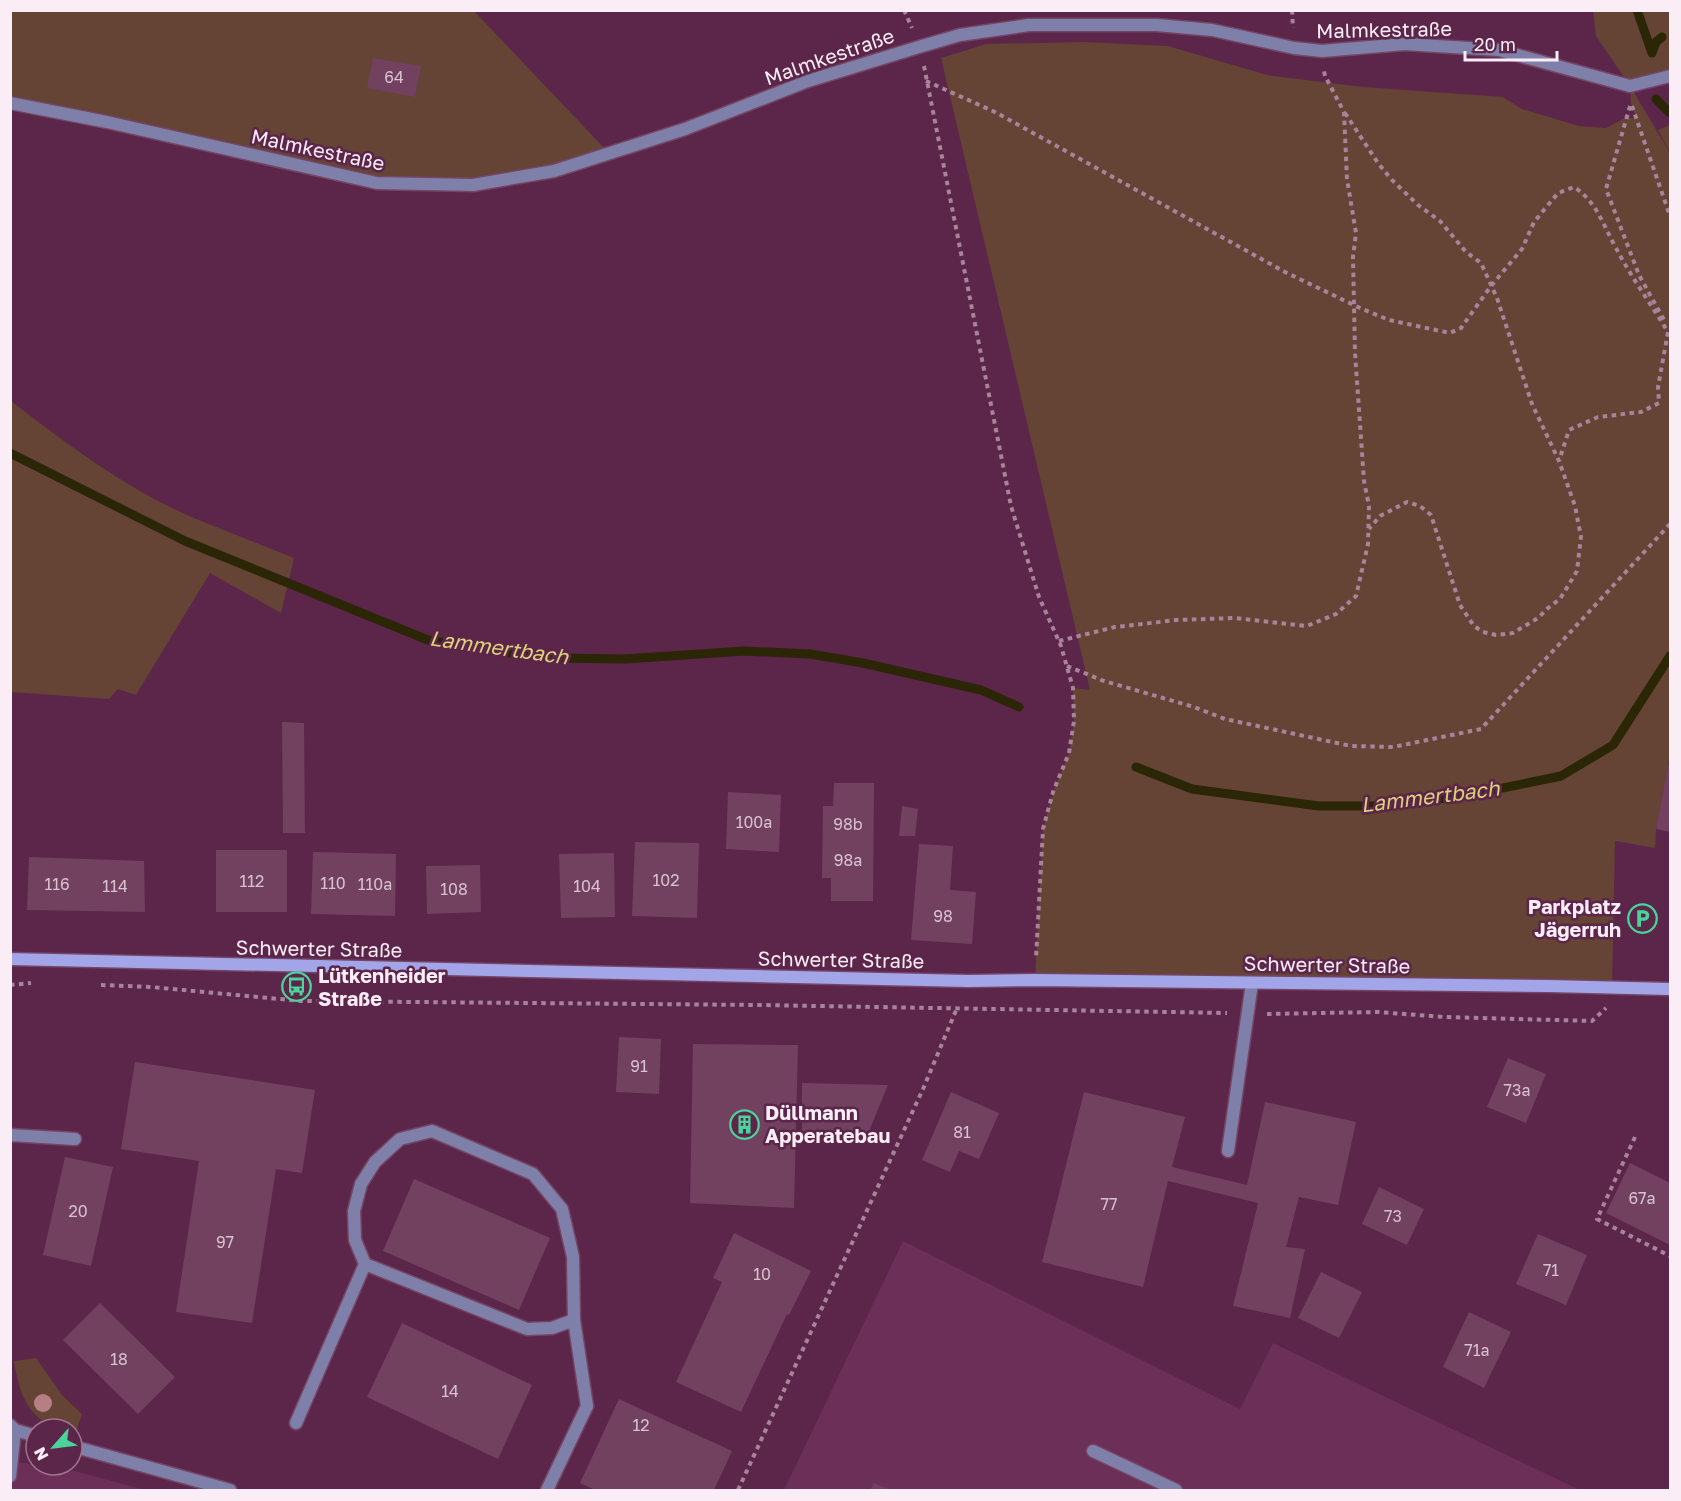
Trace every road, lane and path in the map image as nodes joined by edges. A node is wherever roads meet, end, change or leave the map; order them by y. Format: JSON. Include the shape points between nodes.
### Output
{"nodes":[{"id":1,"x":922,"y":46,"type":"junction"},
{"id":2,"x":1322,"y":51,"type":"junction"},
{"id":3,"x":1671,"y":76,"type":"edge"},
{"id":4,"x":926,"y":81,"type":"junction"},
{"id":5,"x":10,"y":103,"type":"edge"},
{"id":6,"x":1344,"y":112,"type":"junction"},
{"id":7,"x":1671,"y":216,"type":"edge"},
{"id":8,"x":1491,"y":286,"type":"junction"},
{"id":9,"x":1353,"y":304,"type":"junction"},
{"id":10,"x":1668,"y":332,"type":"junction"},
{"id":11,"x":1671,"y":337,"type":"edge"},
{"id":12,"x":1559,"y":461,"type":"junction"},
{"id":13,"x":1671,"y":524,"type":"edge"},
{"id":14,"x":1368,"y":530,"type":"junction"},
{"id":15,"x":1059,"y":641,"type":"junction"},
{"id":16,"x":1067,"y":665,"type":"junction"},
{"id":17,"x":10,"y":959,"type":"edge"},
{"id":18,"x":1035,"y":980,"type":"junction"},
{"id":19,"x":968,"y":981,"type":"junction"},
{"id":20,"x":1252,"y":982,"type":"junction"},
{"id":21,"x":33,"y":983,"type":"dead end"},
{"id":22,"x":10,"y":985,"type":"edge"},
{"id":23,"x":92,"y":985,"type":"dead end"},
{"id":24,"x":1627,"y":988,"type":"junction"},
{"id":25,"x":1671,"y":989,"type":"edge"},
{"id":26,"x":957,"y":1008,"type":"junction"},
{"id":27,"x":1247,"y":1014,"type":"junction"},
{"id":28,"x":10,"y":1135,"type":"edge"},
{"id":29,"x":1635,"y":1137,"type":"dead end"},
{"id":30,"x":75,"y":1139,"type":"dead end"},
{"id":31,"x":1228,"y":1152,"type":"dead end"},
{"id":32,"x":1671,"y":1256,"type":"edge"},
{"id":33,"x":365,"y":1264,"type":"junction"},
{"id":34,"x":574,"y":1320,"type":"junction"},
{"id":35,"x":296,"y":1423,"type":"dead end"},
{"id":36,"x":13,"y":1427,"type":"edge"},
{"id":37,"x":84,"y":1449,"type":"edge"},
{"id":38,"x":1093,"y":1451,"type":"dead end"},
{"id":39,"x":10,"y":1476,"type":"edge"},
{"id":40,"x":230,"y":1491,"type":"edge"},
{"id":41,"x":547,"y":1491,"type":"edge"},
{"id":42,"x":738,"y":1491,"type":"edge"},
{"id":43,"x":1176,"y":1491,"type":"edge"}],
"edges":[{"from":1,"to":2,"type":"street","name":"Malmkestraße","via":[[960,35],[1029,25],[1099,24],[1212,30]]},
{"from":1,"to":4,"type":"path"},
{"from":1,"to":5,"type":"street","name":"Malmkestraße","via":[[808,81],[685,129],[554,171],[473,186],[377,183]]},
{"from":2,"to":3,"type":"street","name":"Malmkestraße","via":[[1405,44],[1498,50],[1630,86]]},
{"from":2,"to":6,"type":"path","via":[[1325,76]]},
{"from":4,"to":9,"type":"path","via":[[994,112],[1285,272]]},
{"from":4,"to":15,"type":"path","via":[[1011,506],[1039,597]]},
{"from":6,"to":8,"type":"path","via":[[1391,179],[1481,263]]},
{"from":6,"to":9,"type":"path","via":[[1347,179],[1356,233]]},
{"from":7,"to":10,"type":"path","via":[[1631,103],[1606,189],[1639,275]]},
{"from":8,"to":9,"type":"path","via":[[1461,327],[1450,333],[1389,320]]},
{"from":8,"to":10,"type":"path","via":[[1522,249],[1534,222],[1558,193],[1574,187],[1605,222],[1615,247]]},
{"from":8,"to":12,"type":"path","via":[[1532,404]]},
{"from":9,"to":14,"type":"path"},
{"from":10,"to":11,"type":"path"},
{"from":10,"to":12,"type":"path","via":[[1658,387],[1659,404],[1641,412],[1598,417],[1569,430]]},
{"from":12,"to":14,"type":"path","via":[[1581,537],[1577,571],[1560,600],[1512,633],[1483,632],[1467,616],[1431,515],[1420,506],[1407,502],[1396,506]]},
{"from":13,"to":16,"type":"path","via":[[1481,729],[1393,747],[1351,746],[1225,719],[1104,681]]},
{"from":14,"to":15,"type":"path","via":[[1356,596],[1336,614],[1307,626],[1235,618],[1178,620],[1115,627]]},
{"from":15,"to":16,"type":"path"},
{"from":16,"to":18,"type":"path","via":[[1073,688],[1074,721],[1069,753],[1043,829]]},
{"from":17,"to":19,"type":"main road","name":"Schwerter Straße"},
{"from":18,"to":19,"type":"main road","name":"Schwerter Straße"},
{"from":18,"to":20,"type":"main road","name":"Schwerter Straße"},
{"from":19,"to":26,"type":"path"},
{"from":20,"to":24,"type":"main road","name":"Schwerter Straße"},
{"from":20,"to":27,"type":"street"},
{"from":21,"to":22,"type":"path"},
{"from":23,"to":26,"type":"path","via":[[301,1001]]},
{"from":24,"to":25,"type":"main road","name":"Schwerter Straße"},
{"from":24,"to":27,"type":"path","via":[[1592,1021],[1378,1012]]},
{"from":26,"to":27,"type":"path"},
{"from":26,"to":42,"type":"path"},
{"from":27,"to":31,"type":"street"},
{"from":28,"to":30,"type":"street"},
{"from":29,"to":32,"type":"path","via":[[1597,1219]]},
{"from":33,"to":34,"type":"street","via":[[526,1329],[552,1328]]},
{"from":33,"to":34,"type":"street","via":[[355,1240],[354,1212],[361,1184],[375,1162],[399,1139],[432,1131],[533,1174],[562,1209],[573,1257]]},
{"from":33,"to":35,"type":"street"},
{"from":34,"to":41,"type":"street","via":[[587,1406]]},
{"from":36,"to":39,"type":"street"},
{"from":37,"to":40,"type":"street"},
{"from":38,"to":43,"type":"street"}]}
